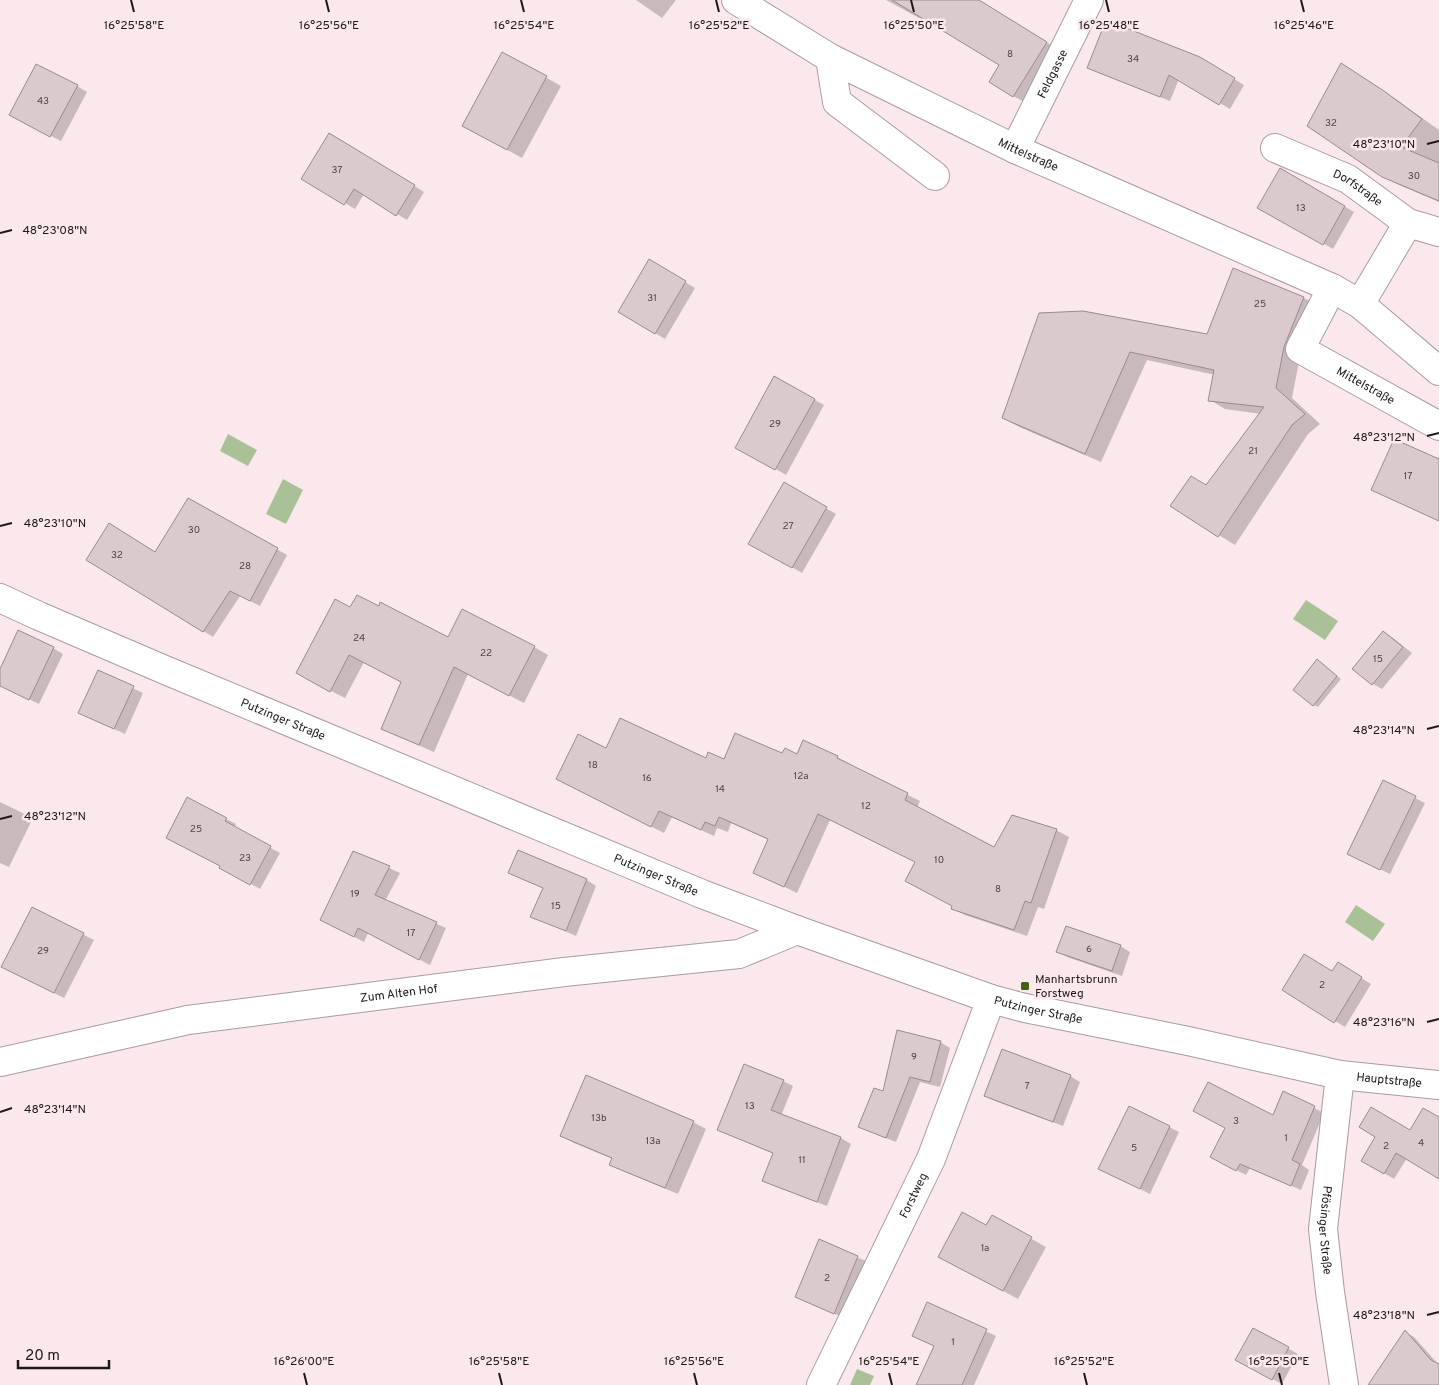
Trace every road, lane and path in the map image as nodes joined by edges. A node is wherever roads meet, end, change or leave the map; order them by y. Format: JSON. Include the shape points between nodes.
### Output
{"nodes":[{"id":1,"x":736,"y":0,"type":"edge"},
{"id":2,"x":1088,"y":0,"type":"edge"},
{"id":3,"x":830,"y":58,"type":"junction"},
{"id":4,"x":1274,"y":148,"type":"dead end"},
{"id":5,"x":1015,"y":149,"type":"junction"},
{"id":6,"x":934,"y":176,"type":"dead end"},
{"id":7,"x":1408,"y":224,"type":"junction"},
{"id":8,"x":1439,"y":232,"type":"edge"},
{"id":9,"x":1332,"y":288,"type":"junction"},
{"id":10,"x":1360,"y":304,"type":"junction"},
{"id":11,"x":1439,"y":372,"type":"edge"},
{"id":12,"x":1439,"y":426,"type":"edge"},
{"id":13,"x":0,"y":598,"type":"edge"},
{"id":14,"x":798,"y":930,"type":"junction"},
{"id":15,"x":991,"y":999,"type":"junction"},
{"id":16,"x":0,"y":1062,"type":"edge"},
{"id":17,"x":1340,"y":1074,"type":"junction"},
{"id":18,"x":1439,"y":1085,"type":"edge"},
{"id":19,"x":821,"y":1385,"type":"edge"},
{"id":20,"x":1344,"y":1385,"type":"edge"}],
"edges":[{"from":1,"to":3,"type":"street","name":"Mittelstraße"},
{"from":2,"to":5,"type":"street","name":"Feldgasse"},
{"from":3,"to":5,"type":"street","name":"Mittelstraße"},
{"from":3,"to":6,"type":"street","via":[[837,102]]},
{"from":4,"to":7,"type":"street","name":"Dorfstraße","via":[[1348,178]]},
{"from":5,"to":9,"type":"street","name":"Mittelstraße"},
{"from":7,"to":8,"type":"street","name":"Dorfstraße"},
{"from":7,"to":10,"type":"street"},
{"from":9,"to":10,"type":"street","name":"Mittelstraße"},
{"from":9,"to":12,"type":"street","name":"Mittelstraße","via":[[1300,349]]},
{"from":10,"to":11,"type":"street","name":"Mittelstraße"},
{"from":13,"to":14,"type":"street","name":"Putzinger Straße","via":[[164,670],[702,894]]},
{"from":14,"to":15,"type":"street","name":"Putzinger Straße"},
{"from":14,"to":16,"type":"street","name":"Zum Alten Hof","via":[[739,954],[564,972],[188,1020]]},
{"from":15,"to":17,"type":"street","name":"Putzinger Straße"},
{"from":15,"to":19,"type":"street","name":"Forstweg","via":[[931,1159]]},
{"from":17,"to":18,"type":"street","name":"Hauptstraße"},
{"from":17,"to":20,"type":"street","name":"Pfösinger Straße","via":[[1323,1229]]}]}
